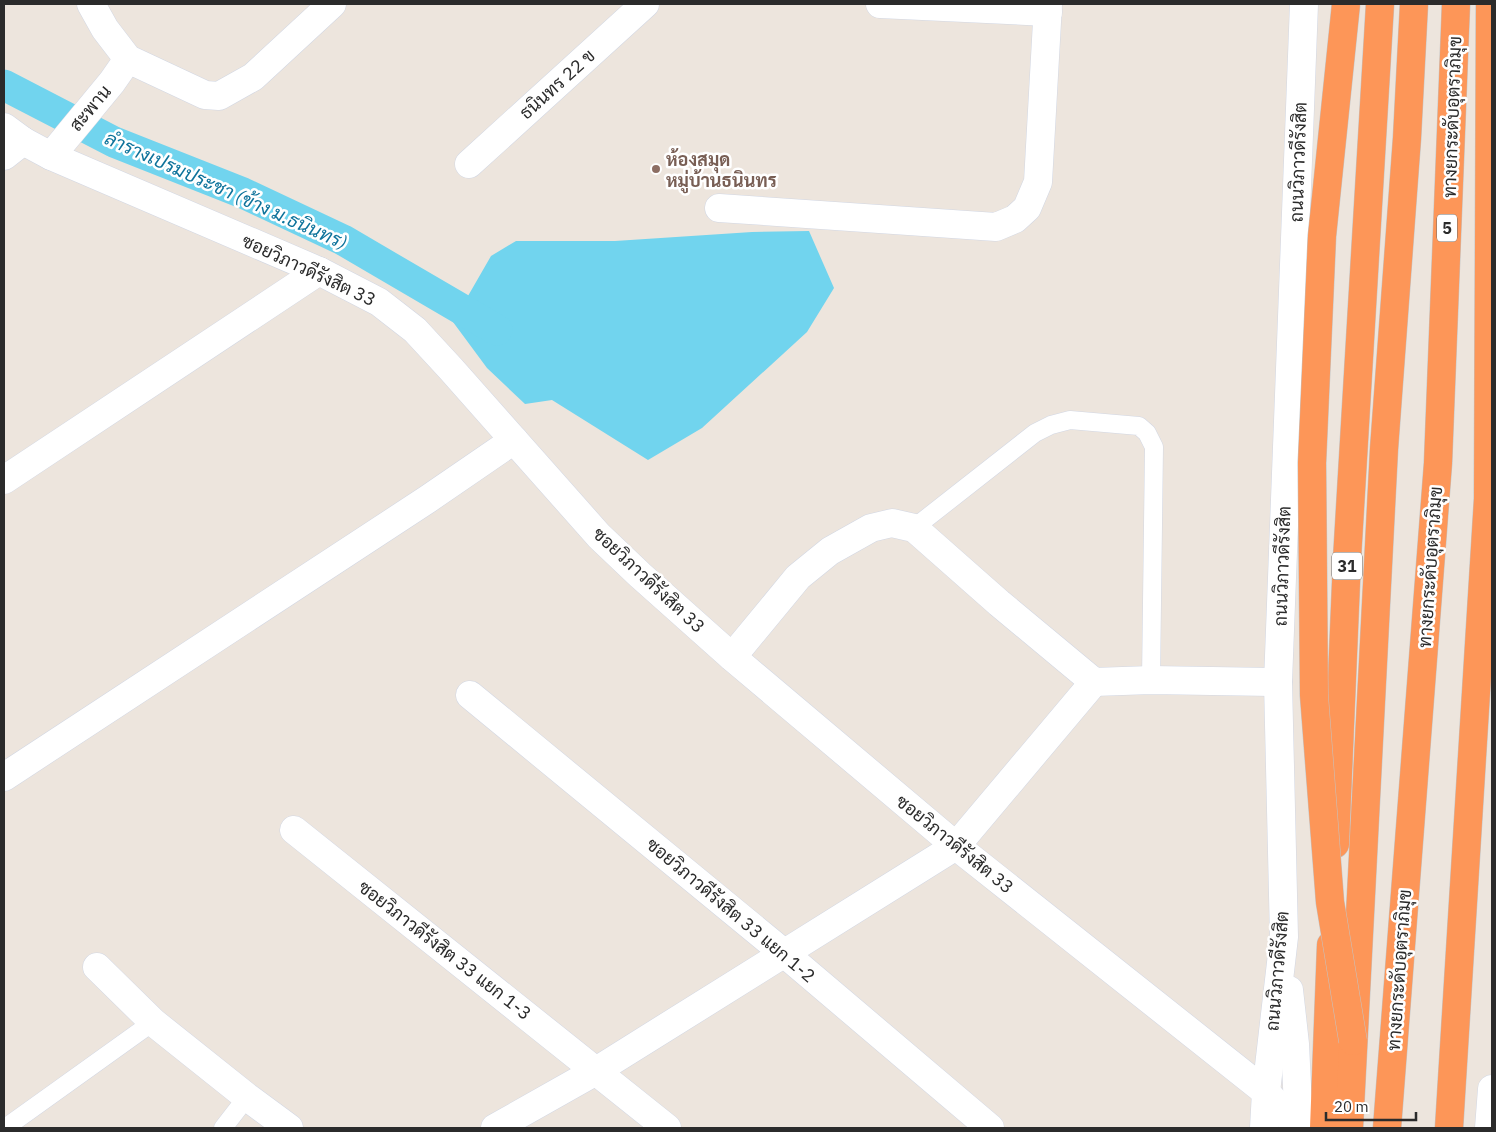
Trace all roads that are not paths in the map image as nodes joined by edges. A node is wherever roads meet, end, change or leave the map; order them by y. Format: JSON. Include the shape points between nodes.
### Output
{"nodes":[{"id":1,"x":91,"y":4,"type":"edge"},
{"id":2,"x":332,"y":4,"type":"edge"},
{"id":3,"x":645,"y":4,"type":"edge"},
{"id":4,"x":880,"y":4,"type":"edge"},
{"id":5,"x":1304,"y":4,"type":"edge"},
{"id":6,"x":1346,"y":4,"type":"edge"},
{"id":7,"x":1380,"y":4,"type":"edge"},
{"id":8,"x":1414,"y":4,"type":"edge"},
{"id":9,"x":1456,"y":4,"type":"edge"},
{"id":10,"x":1490,"y":4,"type":"edge"},
{"id":11,"x":1048,"y":8,"type":"edge"},
{"id":12,"x":128,"y":59,"type":"junction"},
{"id":13,"x":10,"y":141,"type":"edge"},
{"id":14,"x":57,"y":148,"type":"junction"},
{"id":15,"x":469,"y":164,"type":"dead end"},
{"id":16,"x":719,"y":208,"type":"dead end"},
{"id":17,"x":319,"y":271,"type":"junction"},
{"id":18,"x":514,"y":440,"type":"junction"},
{"id":19,"x":4,"y":480,"type":"edge"},
{"id":20,"x":914,"y":528,"type":"junction"},
{"id":21,"x":732,"y":657,"type":"junction"},
{"id":22,"x":1151,"y":680,"type":"junction"},
{"id":23,"x":1094,"y":682,"type":"junction"},
{"id":24,"x":1278,"y":682,"type":"junction"},
{"id":25,"x":470,"y":694,"type":"dead end"},
{"id":26,"x":4,"y":777,"type":"edge"},
{"id":27,"x":294,"y":830,"type":"dead end"},
{"id":28,"x":956,"y":846,"type":"junction"},
{"id":29,"x":1284,"y":937,"type":"junction"},
{"id":30,"x":784,"y":954,"type":"junction"},
{"id":31,"x":97,"y":967,"type":"dead end"},
{"id":32,"x":153,"y":1022,"type":"junction"},
{"id":33,"x":1353,"y":1042,"type":"junction"},
{"id":34,"x":596,"y":1071,"type":"junction"},
{"id":35,"x":1492,"y":1089,"type":"edge"},
{"id":36,"x":1266,"y":1092,"type":"junction"},
{"id":37,"x":247,"y":1097,"type":"junction"},
{"id":38,"x":5,"y":1128,"type":"edge"},
{"id":39,"x":223,"y":1128,"type":"edge"},
{"id":40,"x":289,"y":1128,"type":"edge"},
{"id":41,"x":495,"y":1128,"type":"edge"},
{"id":42,"x":667,"y":1128,"type":"edge"},
{"id":43,"x":990,"y":1128,"type":"edge"},
{"id":44,"x":1264,"y":1128,"type":"edge"},
{"id":45,"x":1299,"y":1128,"type":"edge"},
{"id":46,"x":1324,"y":1128,"type":"edge"},
{"id":47,"x":1349,"y":1128,"type":"edge"},
{"id":48,"x":1387,"y":1128,"type":"edge"},
{"id":49,"x":1449,"y":1128,"type":"edge"},
{"id":50,"x":1489,"y":1128,"type":"edge"}],
"edges":[{"from":1,"to":12,"type":"street"},
{"from":2,"to":12,"type":"street","via":[[253,77],[219,96],[205,94]]},
{"from":3,"to":15,"type":"street","name":"ธนินทร 22 ข"},
{"from":4,"to":11,"type":"street"},
{"from":5,"to":24,"type":"street","name":"ถนนวิภาวดีรังสิต"},
{"from":6,"to":33,"type":"highway","number":"31","bridge":true,"via":[[1322,236],[1312,463],[1314,695],[1330,902]]},
{"from":7,"to":46,"type":"highway","number":"31","via":[[1347,559]]},
{"from":8,"to":33,"type":"highway","number":"31","bridge":true,"via":[[1384,449]]},
{"from":9,"to":48,"type":"highway","name":"ทางยกระดับอุตราภิมุข","number":"5","via":[[1438,452]]},
{"from":10,"to":49,"type":"highway","via":[[1488,499]]},
{"from":11,"to":16,"type":"street","via":[[1038,182],[1027,208],[1015,219],[996,227]]},
{"from":12,"to":14,"type":"street","name":"สะพาน"},
{"from":13,"to":14,"type":"street","name":"ซอยวิภาวดีรังสิต 33"},
{"from":14,"to":17,"type":"street","name":"ซอยวิภาวดีรังสิต 33"},
{"from":17,"to":18,"type":"street","name":"ซอยวิภาวดีรังสิต 33","via":[[379,302],[415,330]]},
{"from":17,"to":19,"type":"street"},
{"from":18,"to":21,"type":"street","name":"ซอยวิภาวดีรังสิต 33","via":[[606,542]]},
{"from":18,"to":26,"type":"street"},
{"from":20,"to":21,"type":"street","via":[[892,523],[871,528],[830,552],[798,576]]},
{"from":20,"to":22,"type":"lane","via":[[1051,425],[1070,420],[1139,426],[1154,447]]},
{"from":20,"to":23,"type":"street"},
{"from":21,"to":28,"type":"street","name":"ซอยวิภาวดีรังสิต 33"},
{"from":22,"to":23,"type":"street"},
{"from":22,"to":24,"type":"street"},
{"from":23,"to":28,"type":"street"},
{"from":24,"to":29,"type":"street","name":"ถนนวิภาวดีรังสิต"},
{"from":25,"to":30,"type":"street","name":"ซอยวิภาวดีรังสิต 33 แยก 1-2"},
{"from":27,"to":34,"type":"street","name":"ซอยวิภาวดีรังสิต 33 แยก 1-3"},
{"from":28,"to":30,"type":"street"},
{"from":28,"to":36,"type":"street","name":"ซอยวิภาวดีรังสิต 33"},
{"from":29,"to":36,"type":"street","name":"ถนนวิภาวดีรังสิต"},
{"from":29,"to":45,"type":"street"},
{"from":30,"to":34,"type":"street"},
{"from":30,"to":43,"type":"street","name":"ซอยวิภาวดีรังสิต 33 แยก 1-2"},
{"from":31,"to":32,"type":"street"},
{"from":32,"to":37,"type":"street"},
{"from":32,"to":38,"type":"lane"},
{"from":33,"to":47,"type":"highway","number":"31"},
{"from":34,"to":41,"type":"street"},
{"from":34,"to":42,"type":"street","name":"ซอยวิภาวดีรังสิต 33 แยก 1-3"},
{"from":35,"to":50,"type":"street"},
{"from":36,"to":44,"type":"street","name":"ถนนวิภาวดีรังสิต"},
{"from":36,"to":45,"type":"street","name":"ซอยวิภาวดีรังสิต 33"},
{"from":37,"to":39,"type":"lane"},
{"from":37,"to":40,"type":"street"}]}
